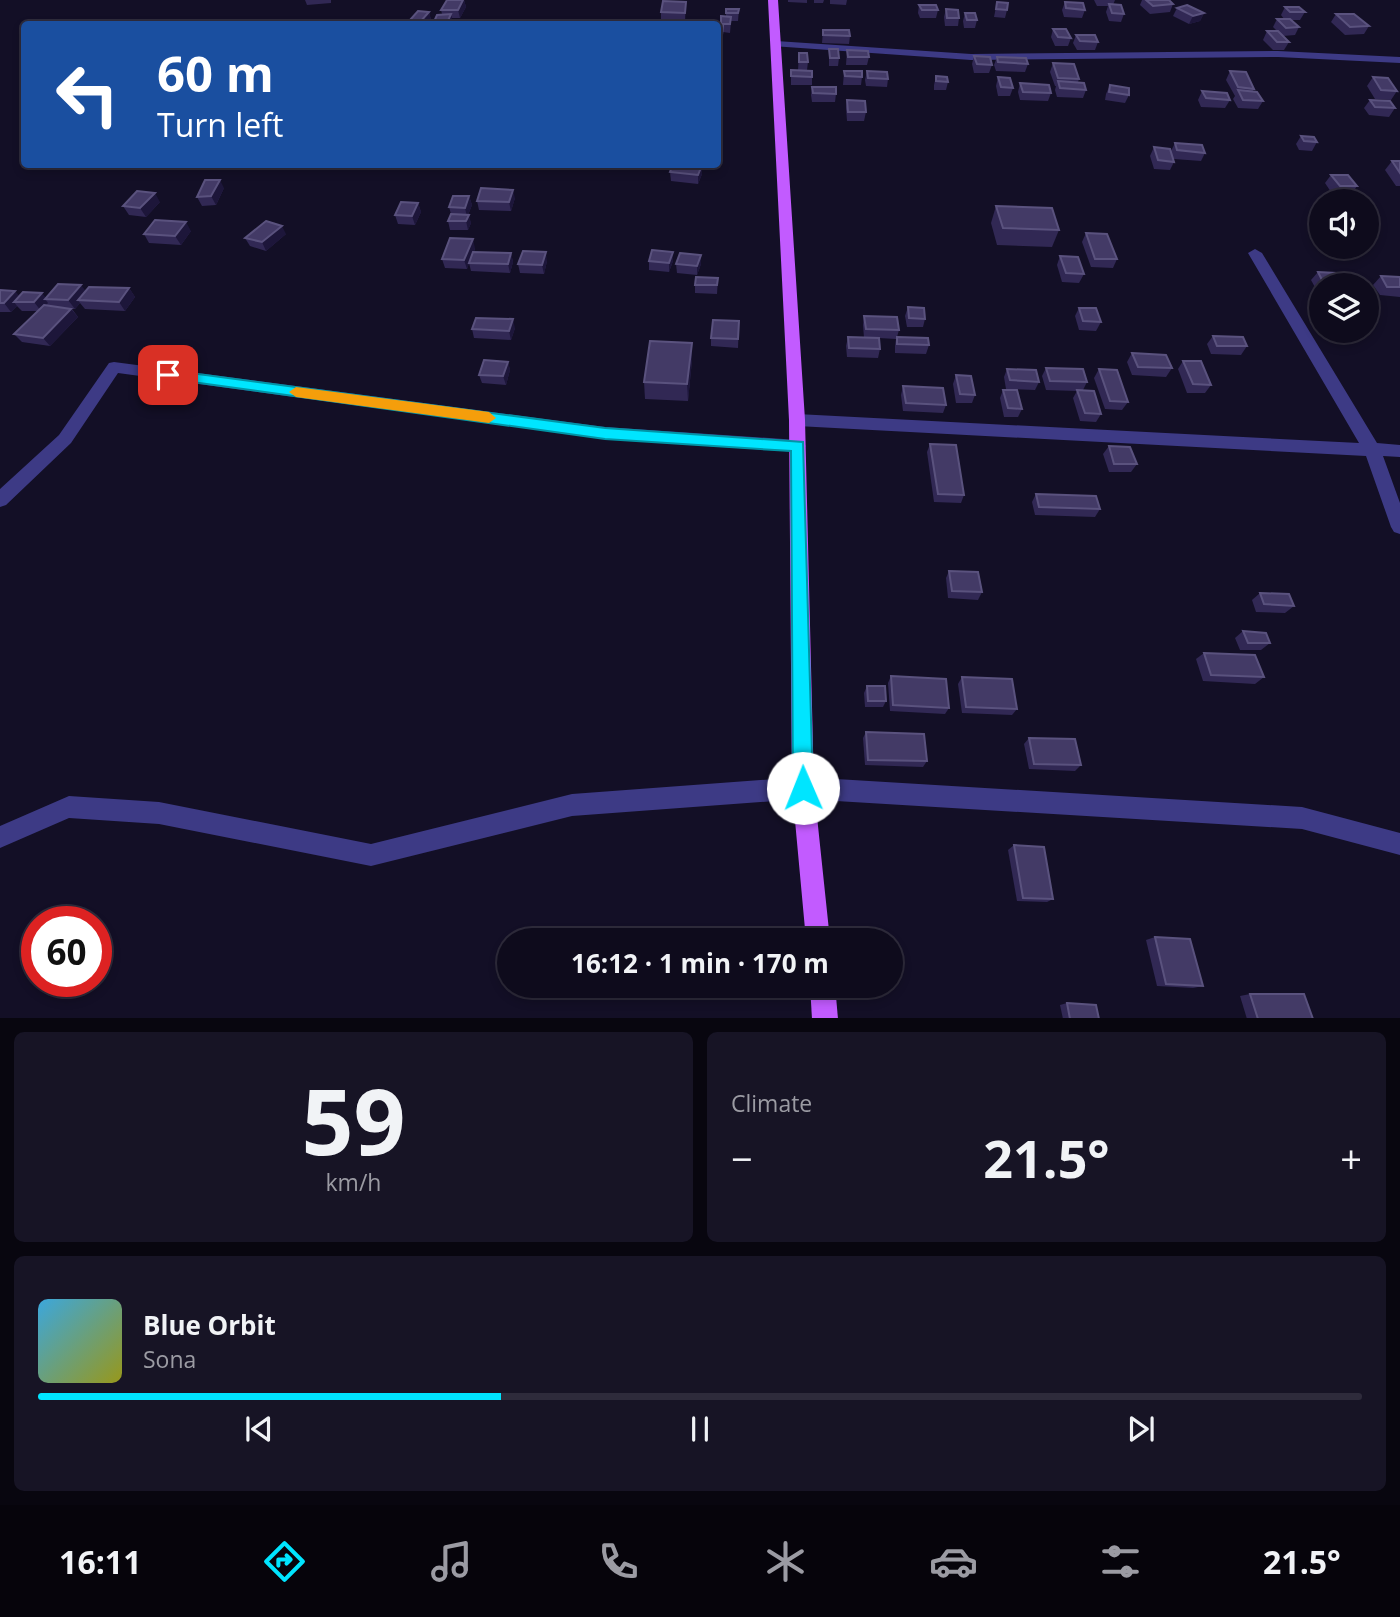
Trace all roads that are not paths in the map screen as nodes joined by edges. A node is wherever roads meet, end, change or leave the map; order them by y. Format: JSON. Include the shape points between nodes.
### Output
{"nodes":[{"id":1,"x":773,"y":0,"type":"edge"},
{"id":2,"x":776,"y":44,"type":"junction"},
{"id":3,"x":1400,"y":60,"type":"edge"},
{"id":4,"x":1255,"y":253,"type":"dead end"},
{"id":5,"x":797,"y":421,"type":"junction"},
{"id":6,"x":798,"y":446,"type":"junction"},
{"id":7,"x":1371,"y":450,"type":"junction"},
{"id":8,"x":1400,"y":451,"type":"edge"},
{"id":9,"x":0,"y":500,"type":"edge"},
{"id":10,"x":1400,"y":527,"type":"edge"},
{"id":11,"x":803,"y":788,"type":"junction"},
{"id":12,"x":0,"y":837,"type":"edge"},
{"id":13,"x":1400,"y":844,"type":"edge"},
{"id":14,"x":817,"y":928,"type":"edge"},
{"id":15,"x":823,"y":998,"type":"edge"},
{"id":16,"x":825,"y":1018,"type":"edge"}],
"edges":[{"from":1,"to":2,"type":"main road"},
{"from":2,"to":3,"type":"street","via":[[971,57],[1278,54]]},
{"from":2,"to":5,"type":"main road"},
{"from":4,"to":7,"type":"street"},
{"from":5,"to":6,"type":"main road"},
{"from":5,"to":7,"type":"street"},
{"from":6,"to":9,"type":"street","via":[[605,433],[114,367],[65,439]]},
{"from":6,"to":11,"type":"main road"},
{"from":7,"to":8,"type":"street"},
{"from":7,"to":10,"type":"street"},
{"from":11,"to":12,"type":"street","via":[[572,805],[371,855],[159,813],[69,807]]},
{"from":11,"to":13,"type":"street","via":[[1302,818]]},
{"from":11,"to":14,"type":"main road"},
{"from":15,"to":16,"type":"main road"}]}
